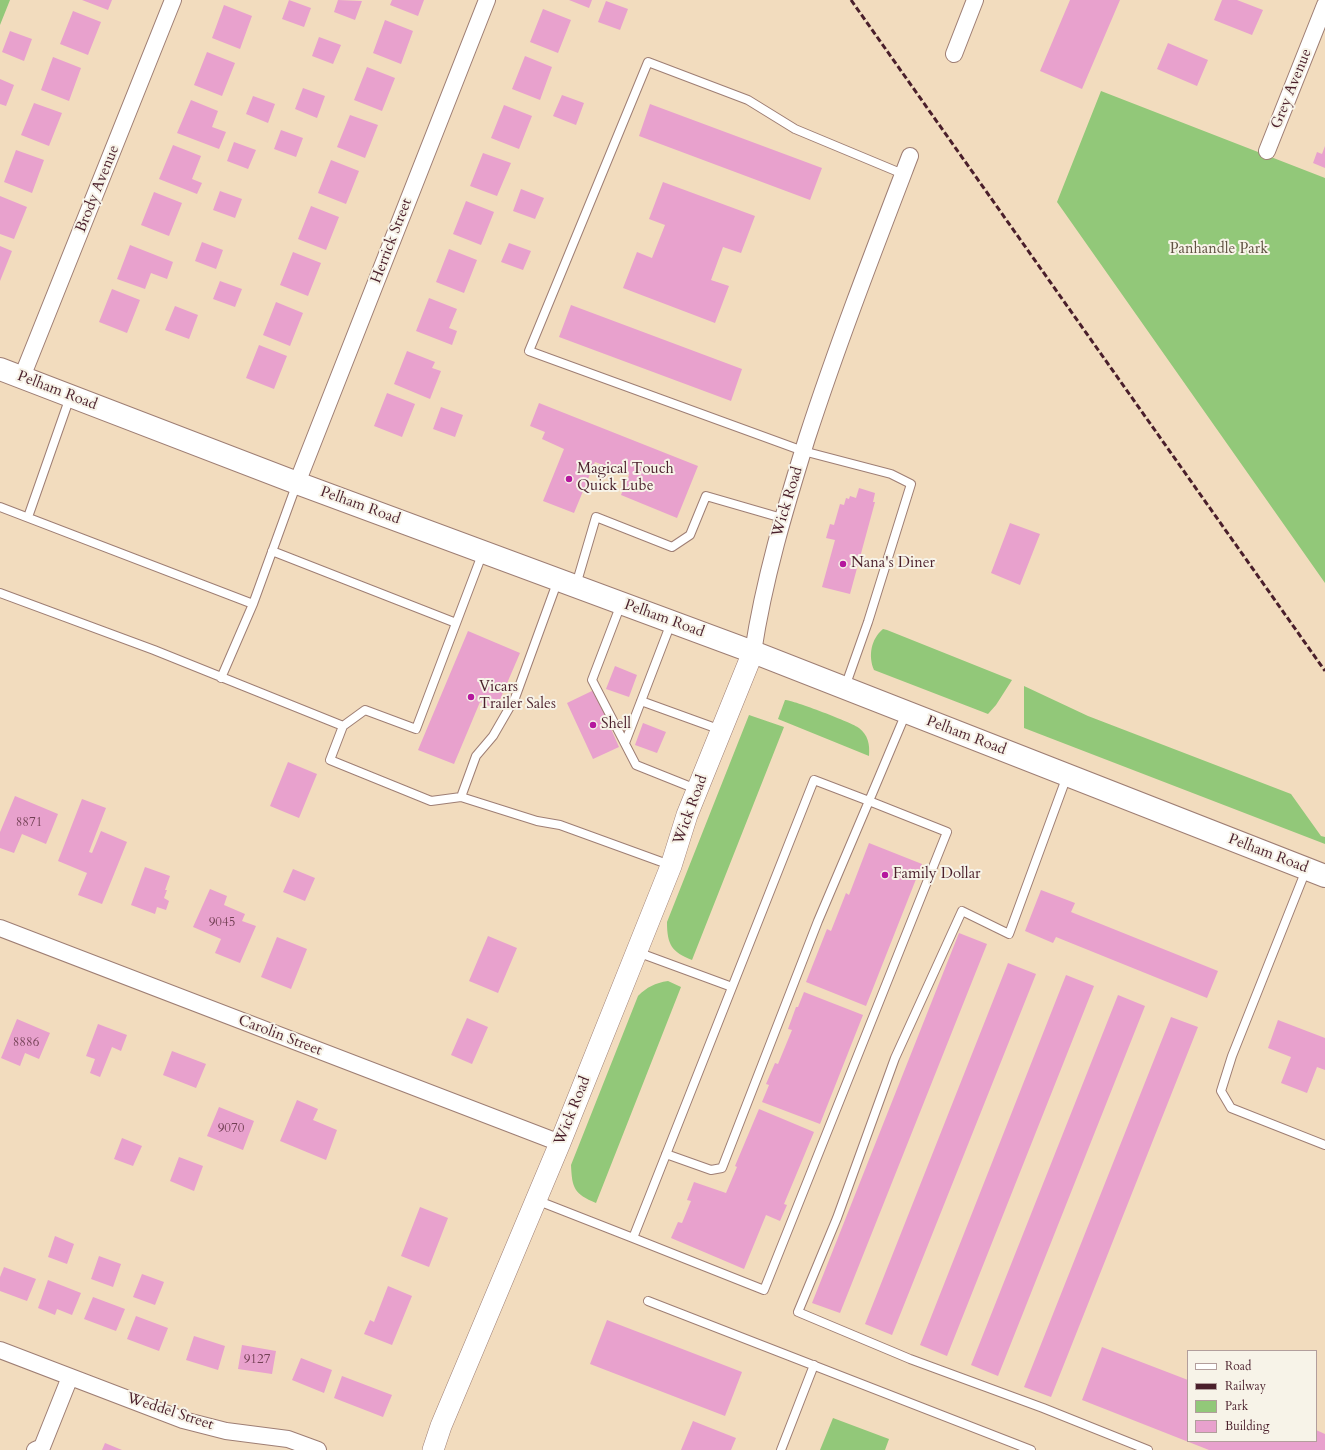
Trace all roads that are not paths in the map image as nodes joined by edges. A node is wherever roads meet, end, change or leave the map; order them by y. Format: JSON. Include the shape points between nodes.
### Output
{"nodes":[{"id":1,"x":173,"y":0,"type":"edge"},
{"id":2,"x":487,"y":0,"type":"edge"},
{"id":3,"x":975,"y":0,"type":"edge"},
{"id":4,"x":1325,"y":6,"type":"edge"},
{"id":5,"x":954,"y":54,"type":"dead end"},
{"id":6,"x":1268,"y":151,"type":"dead end"},
{"id":7,"x":910,"y":156,"type":"dead end"},
{"id":8,"x":903,"y":174,"type":"junction"},
{"id":9,"x":0,"y":369,"type":"edge"},
{"id":10,"x":22,"y":377,"type":"junction"},
{"id":11,"x":70,"y":396,"type":"junction"},
{"id":12,"x":803,"y":451,"type":"junction"},
{"id":13,"x":297,"y":483,"type":"junction"},
{"id":14,"x":0,"y":507,"type":"edge"},
{"id":15,"x":28,"y":517,"type":"junction"},
{"id":16,"x":782,"y":518,"type":"junction"},
{"id":17,"x":272,"y":551,"type":"junction"},
{"id":18,"x":483,"y":552,"type":"junction"},
{"id":19,"x":567,"y":583,"type":"junction"},
{"id":20,"x":0,"y":593,"type":"edge"},
{"id":21,"x":621,"y":603,"type":"junction"},
{"id":22,"x":253,"y":604,"type":"junction"},
{"id":23,"x":671,"y":622,"type":"junction"},
{"id":24,"x":456,"y":623,"type":"junction"},
{"id":25,"x":753,"y":652,"type":"junction"},
{"id":26,"x":221,"y":678,"type":"junction"},
{"id":27,"x":845,"y":688,"type":"junction"},
{"id":28,"x":641,"y":701,"type":"junction"},
{"id":29,"x":906,"y":712,"type":"junction"},
{"id":30,"x":343,"y":726,"type":"junction"},
{"id":31,"x":722,"y":730,"type":"junction"},
{"id":32,"x":625,"y":744,"type":"junction"},
{"id":33,"x":1067,"y":775,"type":"junction"},
{"id":34,"x":698,"y":790,"type":"junction"},
{"id":35,"x":461,"y":797,"type":"junction"},
{"id":36,"x":869,"y":801,"type":"junction"},
{"id":37,"x":671,"y":866,"type":"junction"},
{"id":38,"x":1316,"y":873,"type":"edge"},
{"id":39,"x":0,"y":928,"type":"edge"},
{"id":40,"x":637,"y":952,"type":"junction"},
{"id":41,"x":732,"y":988,"type":"junction"},
{"id":42,"x":560,"y":1143,"type":"junction"},
{"id":43,"x":1325,"y":1145,"type":"edge"},
{"id":44,"x":666,"y":1154,"type":"junction"},
{"id":45,"x":536,"y":1200,"type":"junction"},
{"id":46,"x":633,"y":1238,"type":"junction"},
{"id":47,"x":648,"y":1301,"type":"dead end"},
{"id":48,"x":0,"y":1350,"type":"edge"},
{"id":49,"x":814,"y":1365,"type":"junction"},
{"id":50,"x":70,"y":1377,"type":"junction"},
{"id":51,"x":40,"y":1449,"type":"edge"},
{"id":52,"x":318,"y":1450,"type":"edge"},
{"id":53,"x":433,"y":1450,"type":"edge"},
{"id":54,"x":781,"y":1450,"type":"edge"},
{"id":55,"x":1031,"y":1450,"type":"edge"},
{"id":56,"x":1148,"y":1450,"type":"edge"}],
"edges":[{"from":1,"to":10,"type":"street","name":"Brody Avenue"},
{"from":2,"to":13,"type":"street","name":"Herrick Street"},
{"from":3,"to":5,"type":"street"},
{"from":4,"to":6,"type":"street","name":"Grey Avenue"},
{"from":7,"to":8,"type":"street","name":"Wick Road"},
{"from":8,"to":12,"type":"street","name":"Wick Road","via":[[831,365]]},
{"from":8,"to":12,"type":"lane","via":[[795,129],[748,100],[648,62],[529,351]]},
{"from":9,"to":10,"type":"main road","name":"Pelham Road"},
{"from":10,"to":11,"type":"main road","name":"Pelham Road"},
{"from":11,"to":13,"type":"main road","name":"Pelham Road"},
{"from":11,"to":15,"type":"lane"},
{"from":12,"to":16,"type":"street","name":"Wick Road"},
{"from":12,"to":27,"type":"lane","via":[[891,474],[911,484]]},
{"from":13,"to":17,"type":"lane"},
{"from":13,"to":18,"type":"main road","name":"Pelham Road"},
{"from":14,"to":15,"type":"lane"},
{"from":15,"to":22,"type":"lane"},
{"from":16,"to":19,"type":"lane","via":[[706,496],[690,536],[672,548],[596,517]]},
{"from":16,"to":25,"type":"street","name":"Wick Road"},
{"from":17,"to":22,"type":"lane"},
{"from":17,"to":24,"type":"lane"},
{"from":18,"to":19,"type":"main road","name":"Pelham Road"},
{"from":18,"to":24,"type":"lane"},
{"from":19,"to":21,"type":"main road","name":"Pelham Road"},
{"from":19,"to":35,"type":"lane","via":[[515,698],[493,736],[476,756]]},
{"from":20,"to":26,"type":"lane","via":[[154,650]]},
{"from":21,"to":23,"type":"main road","name":"Pelham Road"},
{"from":21,"to":32,"type":"lane","via":[[592,680]]},
{"from":22,"to":26,"type":"lane"},
{"from":23,"to":25,"type":"main road","name":"Pelham Road"},
{"from":23,"to":28,"type":"lane"},
{"from":24,"to":30,"type":"lane","via":[[416,729],[365,710]]},
{"from":25,"to":27,"type":"main road","name":"Pelham Road"},
{"from":25,"to":31,"type":"street","name":"Wick Road"},
{"from":26,"to":30,"type":"lane"},
{"from":27,"to":29,"type":"main road","name":"Pelham Road"},
{"from":28,"to":31,"type":"lane"},
{"from":28,"to":32,"type":"lane"},
{"from":29,"to":33,"type":"main road","name":"Pelham Road"},
{"from":29,"to":36,"type":"lane"},
{"from":30,"to":35,"type":"lane","via":[[330,760],[431,801]]},
{"from":31,"to":34,"type":"street","name":"Wick Road"},
{"from":32,"to":34,"type":"lane","via":[[636,766]]},
{"from":33,"to":38,"type":"main road","name":"Pelham Road"},
{"from":33,"to":56,"type":"lane","via":[[1009,934],[962,912],[895,1058],[837,1218],[798,1312],[910,1360],[1043,1408]]},
{"from":34,"to":37,"type":"street","name":"Wick Road"},
{"from":35,"to":37,"type":"lane","via":[[537,821],[560,825]]},
{"from":36,"to":41,"type":"lane","via":[[814,780]]},
{"from":36,"to":44,"type":"lane","via":[[815,928],[722,1168],[711,1170]]},
{"from":36,"to":46,"type":"lane","via":[[947,832],[764,1290]]},
{"from":37,"to":40,"type":"street","name":"Wick Road"},
{"from":38,"to":43,"type":"lane","via":[[1232,1056],[1221,1091],[1231,1108]]},
{"from":39,"to":42,"type":"street","name":"Carolin Street"},
{"from":40,"to":41,"type":"lane"},
{"from":40,"to":42,"type":"street","name":"Wick Road"},
{"from":41,"to":44,"type":"lane"},
{"from":42,"to":45,"type":"street","name":"Wick Road"},
{"from":44,"to":46,"type":"lane"},
{"from":45,"to":46,"type":"lane"},
{"from":45,"to":53,"type":"street","name":"Wick Road"},
{"from":47,"to":49,"type":"lane"},
{"from":48,"to":50,"type":"street","name":"Weddel Street"},
{"from":49,"to":54,"type":"lane"},
{"from":49,"to":55,"type":"lane"},
{"from":50,"to":51,"type":"street"},
{"from":50,"to":52,"type":"street","name":"Weddel Street","via":[[183,1420],[226,1430],[282,1438]]}]}
